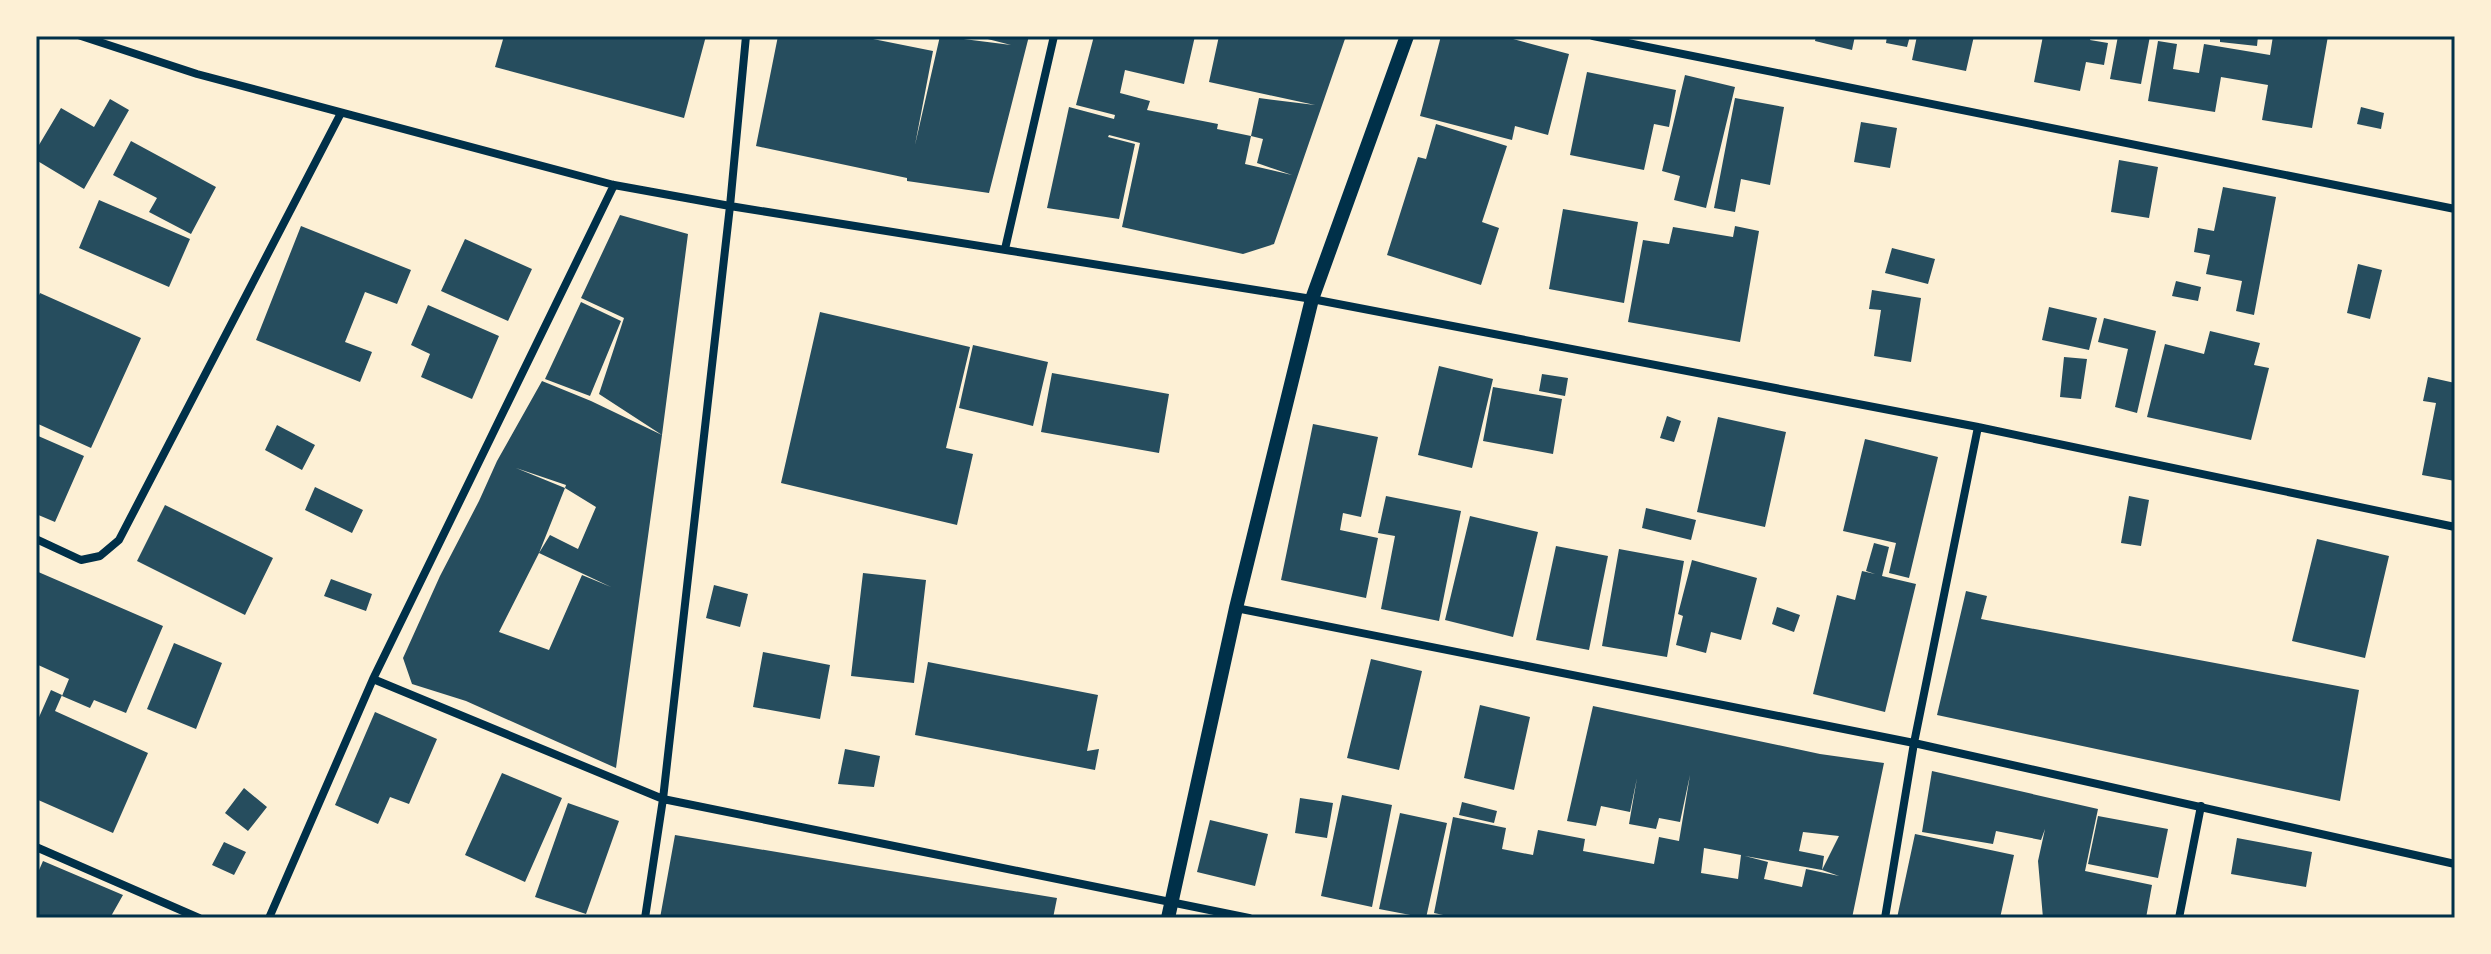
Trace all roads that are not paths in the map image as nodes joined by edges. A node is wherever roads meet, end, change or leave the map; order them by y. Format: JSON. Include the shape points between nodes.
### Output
{"nodes":[{"id":1,"x":81,"y":36,"type":"edge"},
{"id":2,"x":746,"y":36,"type":"edge"},
{"id":3,"x":1054,"y":36,"type":"edge"},
{"id":4,"x":1407,"y":36,"type":"edge"},
{"id":5,"x":1593,"y":36,"type":"edge"},
{"id":6,"x":341,"y":113,"type":"junction"},
{"id":7,"x":614,"y":185,"type":"junction"},
{"id":8,"x":730,"y":206,"type":"junction"},
{"id":9,"x":2455,"y":209,"type":"edge"},
{"id":10,"x":1005,"y":249,"type":"junction"},
{"id":11,"x":1312,"y":299,"type":"junction"},
{"id":12,"x":1978,"y":427,"type":"junction"},
{"id":13,"x":2455,"y":527,"type":"edge"},
{"id":14,"x":36,"y":539,"type":"edge"},
{"id":15,"x":1236,"y":608,"type":"junction"},
{"id":16,"x":373,"y":679,"type":"junction"},
{"id":17,"x":1914,"y":743,"type":"junction"},
{"id":18,"x":663,"y":799,"type":"junction"},
{"id":19,"x":2201,"y":806,"type":"junction"},
{"id":20,"x":36,"y":847,"type":"edge"},
{"id":21,"x":2455,"y":864,"type":"edge"},
{"id":22,"x":1169,"y":913,"type":"edge"},
{"id":23,"x":199,"y":918,"type":"edge"},
{"id":24,"x":269,"y":918,"type":"edge"},
{"id":25,"x":645,"y":918,"type":"edge"},
{"id":26,"x":1249,"y":918,"type":"edge"},
{"id":27,"x":1885,"y":918,"type":"edge"},
{"id":28,"x":2179,"y":918,"type":"edge"}],
"edges":[{"from":1,"to":6,"type":"street"},
{"from":2,"to":8,"type":"street"},
{"from":3,"to":10,"type":"street"},
{"from":4,"to":11,"type":"street"},
{"from":5,"to":9,"type":"street"},
{"from":6,"to":7,"type":"street"},
{"from":6,"to":14,"type":"street","via":[[119,540],[100,556],[81,560]]},
{"from":7,"to":8,"type":"street"},
{"from":7,"to":16,"type":"street"},
{"from":8,"to":10,"type":"street"},
{"from":8,"to":18,"type":"street"},
{"from":10,"to":11,"type":"street"},
{"from":11,"to":12,"type":"street"},
{"from":11,"to":15,"type":"street"},
{"from":12,"to":13,"type":"street"},
{"from":12,"to":17,"type":"street"},
{"from":15,"to":17,"type":"street"},
{"from":15,"to":22,"type":"street"},
{"from":16,"to":18,"type":"street"},
{"from":16,"to":24,"type":"street"},
{"from":17,"to":19,"type":"street"},
{"from":17,"to":27,"type":"street"},
{"from":18,"to":22,"type":"street"},
{"from":18,"to":25,"type":"street"},
{"from":19,"to":21,"type":"street"},
{"from":19,"to":28,"type":"street"},
{"from":20,"to":23,"type":"street"},
{"from":22,"to":26,"type":"street"}]}
